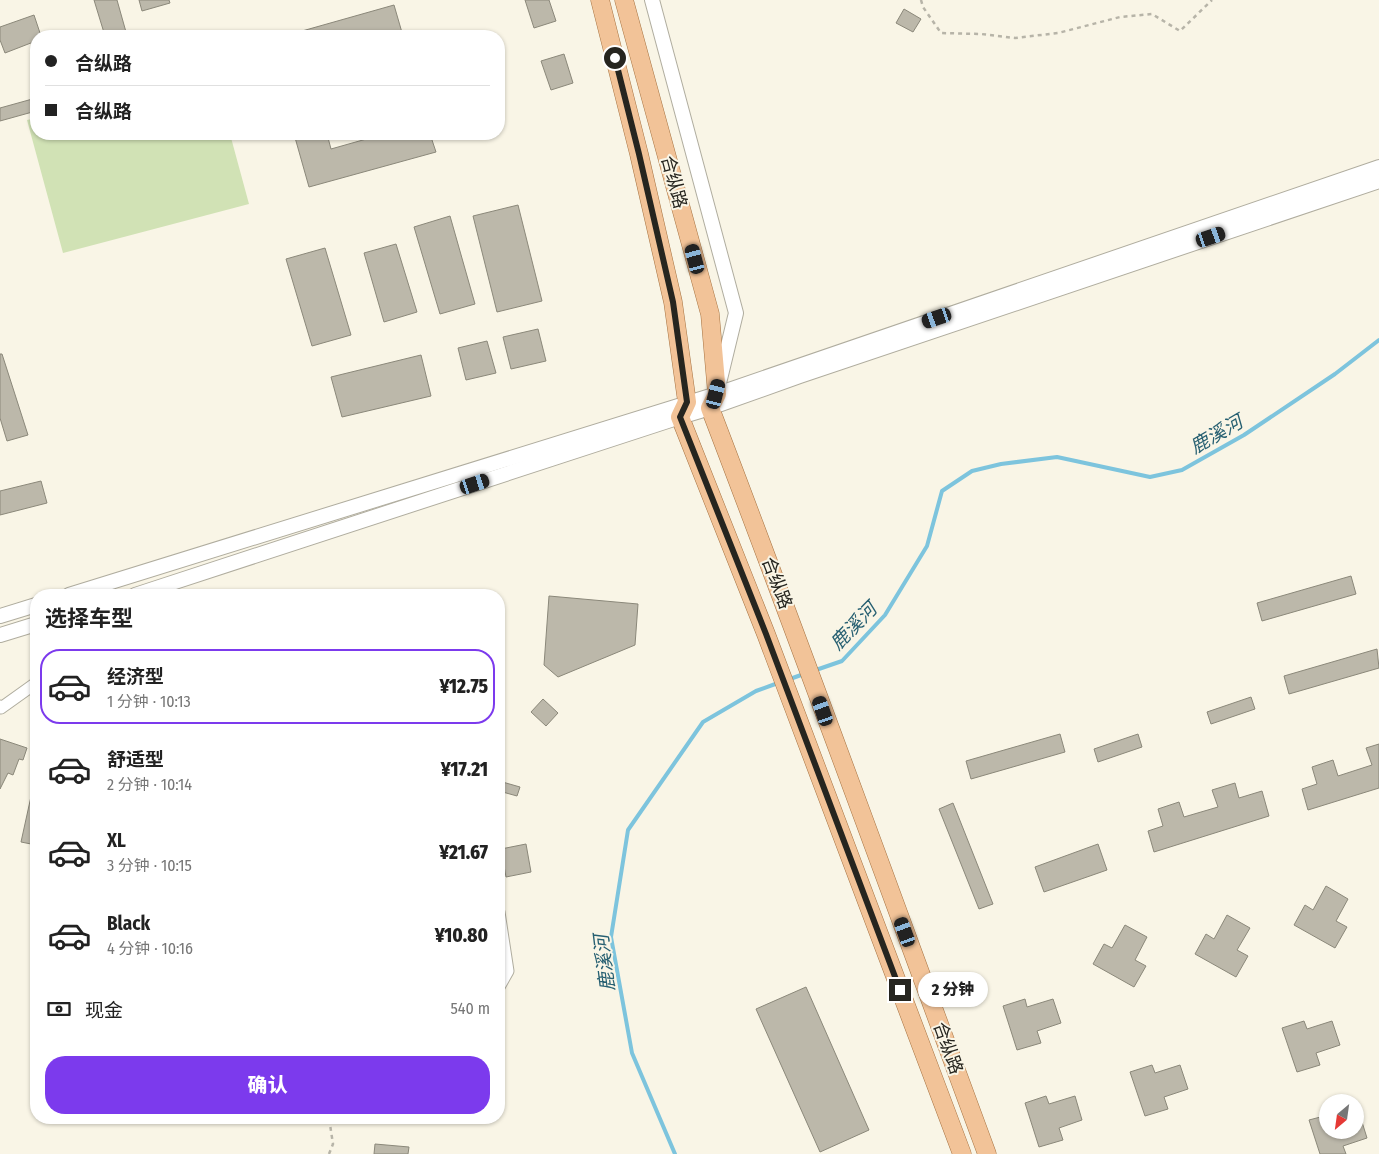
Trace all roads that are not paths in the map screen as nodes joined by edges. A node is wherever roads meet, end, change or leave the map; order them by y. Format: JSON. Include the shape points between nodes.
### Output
{"nodes":[{"id":1,"x":600,"y":0,"type":"edge"},
{"id":2,"x":624,"y":0,"type":"edge"},
{"id":3,"x":652,"y":0,"type":"edge"},
{"id":4,"x":1379,"y":167,"type":"edge"},
{"id":5,"x":1379,"y":181,"type":"edge"},
{"id":6,"x":713,"y":401,"type":"junction"},
{"id":7,"x":683,"y":410,"type":"junction"},
{"id":8,"x":89,"y":589,"type":"edge"},
{"id":9,"x":153,"y":589,"type":"edge"},
{"id":10,"x":30,"y":607,"type":"edge"},
{"id":11,"x":0,"y":616,"type":"edge"},
{"id":12,"x":30,"y":626,"type":"edge"},
{"id":13,"x":0,"y":635,"type":"edge"},
{"id":14,"x":30,"y":686,"type":"edge"},
{"id":15,"x":0,"y":706,"type":"edge"},
{"id":16,"x":505,"y":951,"type":"edge"},
{"id":17,"x":505,"y":976,"type":"edge"},
{"id":18,"x":962,"y":1154,"type":"edge"},
{"id":19,"x":988,"y":1154,"type":"edge"}],
"edges":[{"from":1,"to":7,"type":"main road","name":"合纵路","via":[[673,302]]},
{"from":2,"to":6,"type":"main road","name":"合纵路","via":[[710,314]]},
{"from":3,"to":6,"type":"street","via":[[736,313]]},
{"from":4,"to":6,"type":"street"},
{"from":5,"to":6,"type":"street","via":[[800,376]]},
{"from":6,"to":7,"type":"street"},
{"from":6,"to":19,"type":"main road","name":"合纵路","via":[[829,728]]},
{"from":7,"to":8,"type":"street"},
{"from":7,"to":9,"type":"street"},
{"from":7,"to":18,"type":"main road","name":"合纵路"},
{"from":10,"to":11,"type":"street"},
{"from":12,"to":13,"type":"street"},
{"from":14,"to":15,"type":"street"},
{"from":16,"to":17,"type":"street","via":[[508,971]]}]}
